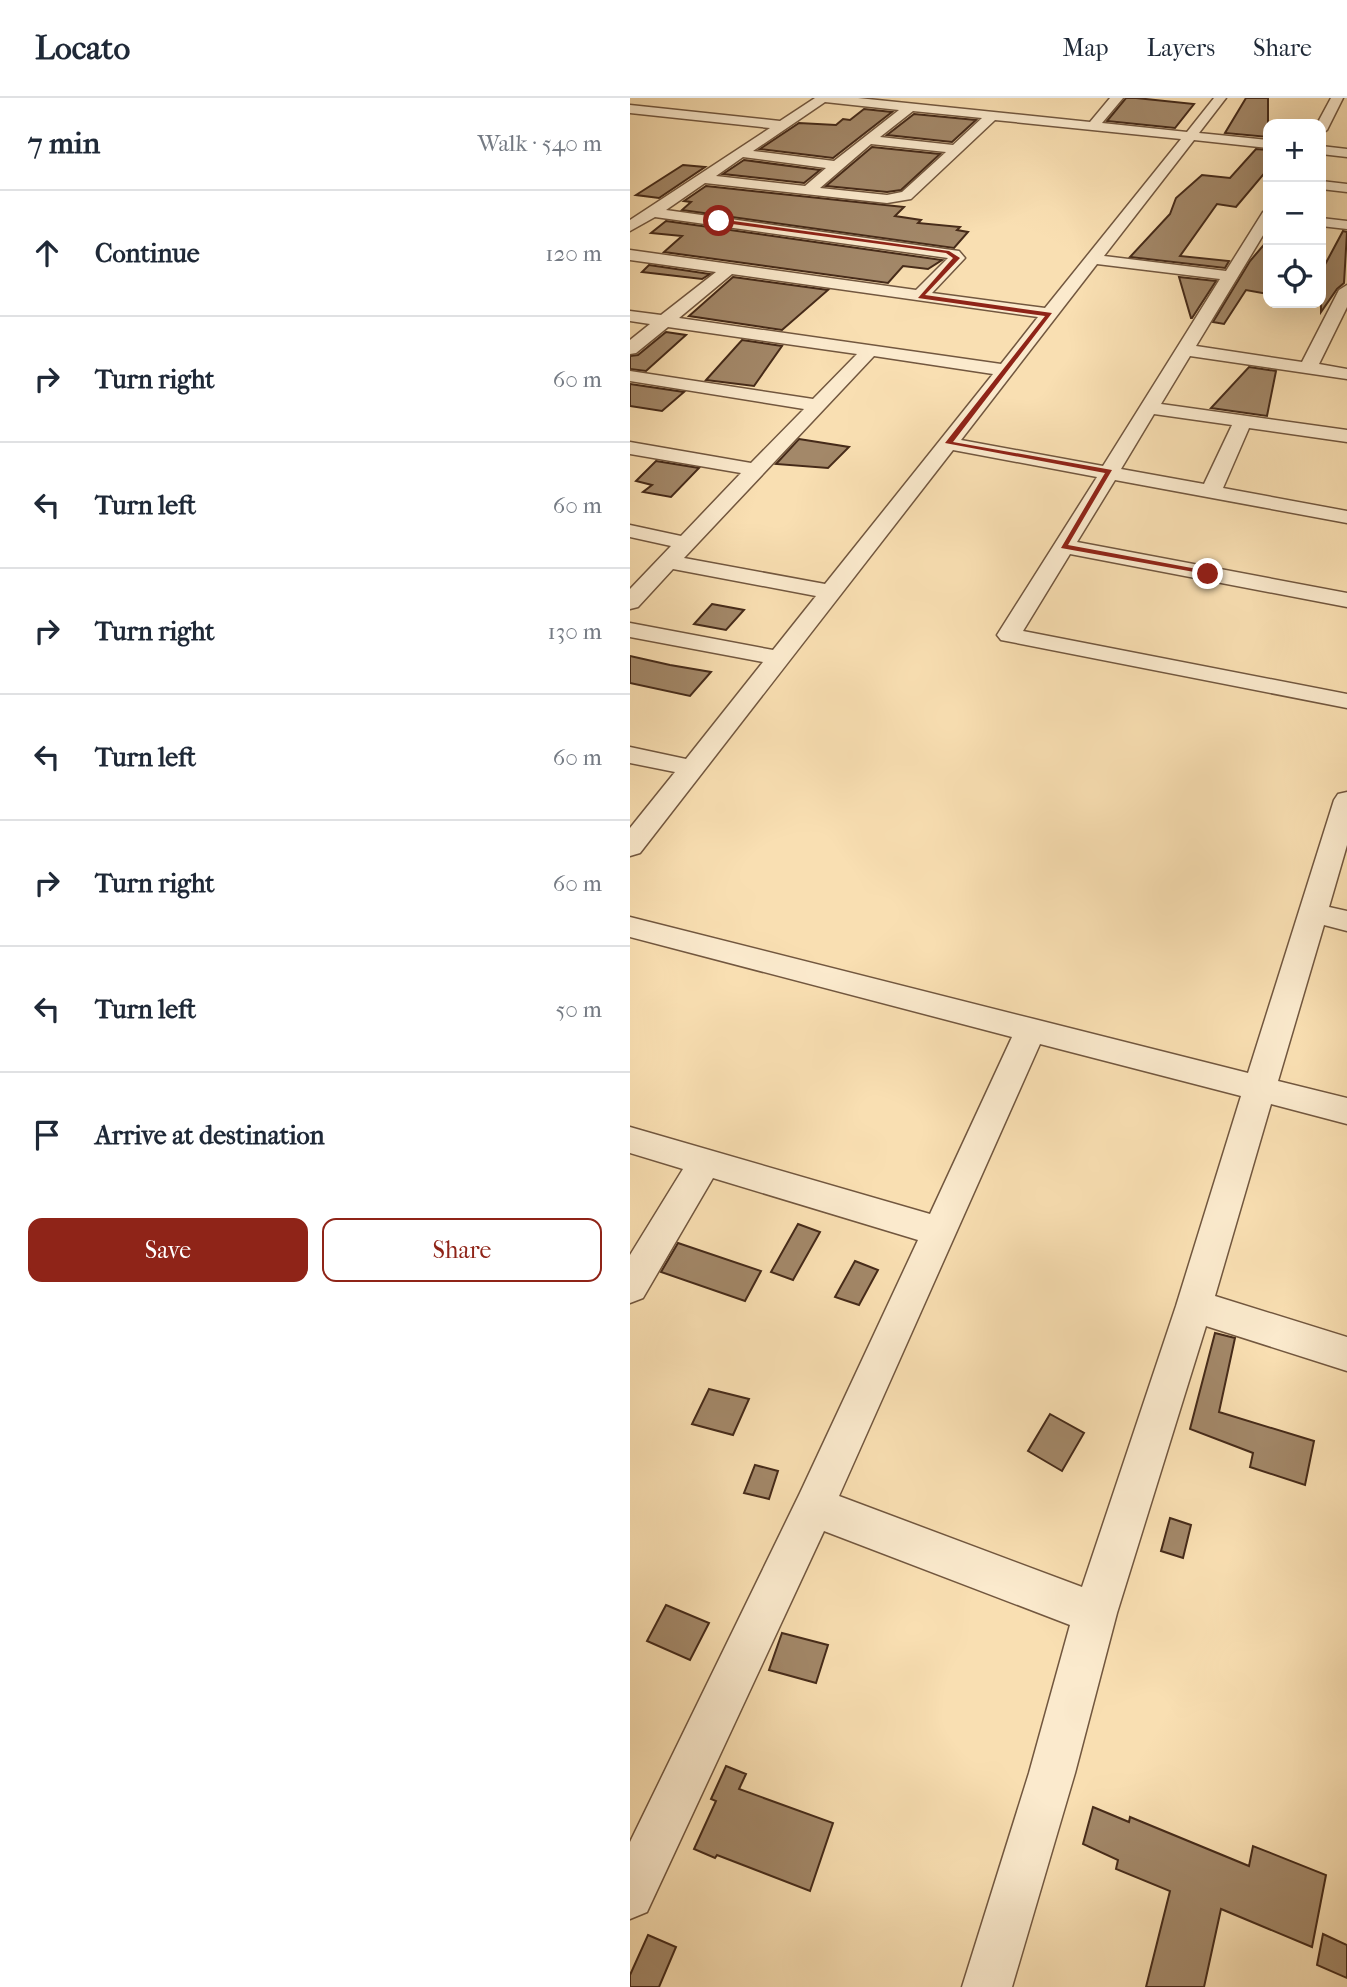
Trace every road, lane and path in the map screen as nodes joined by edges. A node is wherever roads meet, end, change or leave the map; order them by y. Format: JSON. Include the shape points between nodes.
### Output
{"nodes":[{"id":1,"x":822,"y":98,"type":"edge"},
{"id":2,"x":963,"y":98,"type":"edge"},
{"id":3,"x":1220,"y":98,"type":"edge"},
{"id":4,"x":1338,"y":98,"type":"edge"},
{"id":5,"x":1110,"y":100,"type":"edge"},
{"id":6,"x":1020,"y":105,"type":"dead end"},
{"id":7,"x":910,"y":107,"type":"junction"},
{"id":8,"x":630,"y":109,"type":"edge"},
{"id":9,"x":948,"y":111,"type":"junction"},
{"id":10,"x":993,"y":115,"type":"junction"},
{"id":11,"x":1009,"y":116,"type":"junction"},
{"id":12,"x":1326,"y":121,"type":"edge"},
{"id":13,"x":783,"y":125,"type":"junction"},
{"id":14,"x":1094,"y":125,"type":"junction"},
{"id":15,"x":1191,"y":136,"type":"junction"},
{"id":16,"x":870,"y":140,"type":"junction"},
{"id":17,"x":1263,"y":143,"type":"edge"},
{"id":18,"x":957,"y":149,"type":"junction"},
{"id":19,"x":1326,"y":151,"type":"edge"},
{"id":20,"x":741,"y":153,"type":"junction"},
{"id":21,"x":1347,"y":153,"type":"edge"},
{"id":22,"x":837,"y":164,"type":"junction"},
{"id":23,"x":705,"y":179,"type":"junction"},
{"id":24,"x":1326,"y":186,"type":"edge"},
{"id":25,"x":1347,"y":188,"type":"edge"},
{"id":26,"x":808,"y":191,"type":"junction"},
{"id":27,"x":653,"y":212,"type":"junction"},
{"id":28,"x":1263,"y":223,"type":"edge"},
{"id":29,"x":1326,"y":223,"type":"edge"},
{"id":30,"x":1347,"y":225,"type":"edge"},
{"id":31,"x":630,"y":227,"type":"edge"},
{"id":32,"x":630,"y":255,"type":"edge"},
{"id":33,"x":1093,"y":259,"type":"junction"},
{"id":34,"x":729,"y":269,"type":"junction"},
{"id":35,"x":1231,"y":276,"type":"junction"},
{"id":36,"x":1347,"y":290,"type":"edge"},
{"id":37,"x":920,"y":296,"type":"junction"},
{"id":38,"x":1049,"y":314,"type":"junction"},
{"id":39,"x":630,"y":316,"type":"edge"},
{"id":40,"x":666,"y":321,"type":"junction"},
{"id":41,"x":630,"y":349,"type":"edge"},
{"id":42,"x":1185,"y":350,"type":"junction"},
{"id":43,"x":869,"y":351,"type":"junction"},
{"id":44,"x":1308,"y":368,"type":"junction"},
{"id":45,"x":1006,"y":370,"type":"junction"},
{"id":46,"x":1347,"y":374,"type":"edge"},
{"id":47,"x":630,"y":376,"type":"edge"},
{"id":48,"x":817,"y":405,"type":"junction"},
{"id":49,"x":1149,"y":408,"type":"junction"},
{"id":50,"x":1243,"y":421,"type":"junction"},
{"id":51,"x":1347,"y":436,"type":"edge"},
{"id":52,"x":948,"y":443,"type":"junction"},
{"id":53,"x":630,"y":448,"type":"edge"},
{"id":54,"x":756,"y":470,"type":"junction"},
{"id":55,"x":1110,"y":471,"type":"junction"},
{"id":56,"x":1212,"y":491,"type":"junction"},
{"id":57,"x":1347,"y":517,"type":"edge"},
{"id":58,"x":630,"y":531,"type":"edge"},
{"id":59,"x":686,"y":543,"type":"junction"},
{"id":60,"x":1064,"y":546,"type":"junction"},
{"id":61,"x":668,"y":562,"type":"junction"},
{"id":62,"x":831,"y":592,"type":"junction"},
{"id":63,"x":1347,"y":600,"type":"edge"},
{"id":64,"x":630,"y":602,"type":"edge"},
{"id":65,"x":630,"y":630,"type":"edge"},
{"id":66,"x":779,"y":658,"type":"junction"},
{"id":67,"x":1347,"y":701,"type":"edge"},
{"id":68,"x":630,"y":755,"type":"edge"},
{"id":69,"x":692,"y":768,"type":"junction"},
{"id":70,"x":1347,"y":800,"type":"edge"},
{"id":71,"x":630,"y":846,"type":"edge"},
{"id":72,"x":1314,"y":913,"type":"junction"},
{"id":73,"x":1347,"y":920,"type":"edge"},
{"id":74,"x":630,"y":927,"type":"edge"},
{"id":75,"x":1031,"y":1030,"type":"junction"},
{"id":76,"x":1261,"y":1089,"type":"junction"},
{"id":77,"x":1347,"y":1111,"type":"edge"},
{"id":78,"x":630,"y":1140,"type":"edge"},
{"id":79,"x":705,"y":1162,"type":"junction"},
{"id":80,"x":938,"y":1231,"type":"junction"},
{"id":81,"x":630,"y":1287,"type":"edge"},
{"id":82,"x":1194,"y":1306,"type":"junction"},
{"id":83,"x":1347,"y":1354,"type":"edge"},
{"id":84,"x":814,"y":1507,"type":"junction"},
{"id":85,"x":1095,"y":1613,"type":"junction"},
{"id":86,"x":630,"y":1895,"type":"edge"},
{"id":87,"x":987,"y":1987,"type":"edge"}],
"edges":[{"from":1,"to":7,"type":"street"},
{"from":1,"to":13,"type":"street"},
{"from":2,"to":9,"type":"street"},
{"from":3,"to":15,"type":"street"},
{"from":4,"to":12,"type":"street"},
{"from":5,"to":14,"type":"street"},
{"from":6,"to":11,"type":"street"},
{"from":7,"to":9,"type":"street"},
{"from":7,"to":16,"type":"street"},
{"from":8,"to":13,"type":"street"},
{"from":9,"to":10,"type":"street"},
{"from":10,"to":11,"type":"street"},
{"from":10,"to":18,"type":"street"},
{"from":11,"to":14,"type":"street"},
{"from":13,"to":20,"type":"street"},
{"from":14,"to":15,"type":"street"},
{"from":15,"to":17,"type":"street"},
{"from":15,"to":33,"type":"street"},
{"from":16,"to":18,"type":"street"},
{"from":16,"to":22,"type":"street"},
{"from":18,"to":26,"type":"street","via":[[906,196]]},
{"from":19,"to":21,"type":"street"},
{"from":20,"to":22,"type":"street"},
{"from":20,"to":23,"type":"street"},
{"from":22,"to":26,"type":"street"},
{"from":23,"to":26,"type":"street"},
{"from":23,"to":27,"type":"street"},
{"from":24,"to":25,"type":"street"},
{"from":27,"to":31,"type":"street"},
{"from":27,"to":37,"type":"street","via":[[954,254],[957,258]]},
{"from":28,"to":35,"type":"street"},
{"from":29,"to":30,"type":"street"},
{"from":32,"to":34,"type":"street"},
{"from":33,"to":35,"type":"street"},
{"from":33,"to":38,"type":"street"},
{"from":34,"to":37,"type":"street"},
{"from":34,"to":40,"type":"street"},
{"from":35,"to":42,"type":"street"},
{"from":36,"to":44,"type":"street"},
{"from":37,"to":38,"type":"street"},
{"from":38,"to":45,"type":"street"},
{"from":39,"to":40,"type":"street"},
{"from":40,"to":41,"type":"street"},
{"from":40,"to":43,"type":"street"},
{"from":42,"to":44,"type":"street"},
{"from":42,"to":49,"type":"street"},
{"from":43,"to":45,"type":"street"},
{"from":43,"to":48,"type":"street"},
{"from":44,"to":46,"type":"street"},
{"from":45,"to":52,"type":"street"},
{"from":47,"to":48,"type":"street"},
{"from":48,"to":54,"type":"street"},
{"from":49,"to":50,"type":"street"},
{"from":49,"to":55,"type":"street"},
{"from":50,"to":51,"type":"street"},
{"from":50,"to":56,"type":"street"},
{"from":52,"to":55,"type":"street"},
{"from":52,"to":62,"type":"street"},
{"from":53,"to":54,"type":"street"},
{"from":54,"to":59,"type":"street"},
{"from":55,"to":56,"type":"street"},
{"from":55,"to":60,"type":"street"},
{"from":56,"to":57,"type":"street"},
{"from":58,"to":59,"type":"street"},
{"from":59,"to":61,"type":"street"},
{"from":60,"to":63,"type":"street"},
{"from":60,"to":67,"type":"street","via":[[1009,635]]},
{"from":61,"to":62,"type":"street"},
{"from":61,"to":64,"type":"street"},
{"from":62,"to":66,"type":"street"},
{"from":65,"to":66,"type":"street"},
{"from":66,"to":69,"type":"street"},
{"from":68,"to":69,"type":"street"},
{"from":69,"to":71,"type":"street"},
{"from":70,"to":72,"type":"street"},
{"from":72,"to":73,"type":"street"},
{"from":72,"to":76,"type":"street"},
{"from":74,"to":75,"type":"street"},
{"from":75,"to":76,"type":"street"},
{"from":75,"to":80,"type":"street"},
{"from":76,"to":77,"type":"street"},
{"from":76,"to":82,"type":"street"},
{"from":78,"to":79,"type":"street"},
{"from":79,"to":80,"type":"street"},
{"from":79,"to":81,"type":"street"},
{"from":80,"to":84,"type":"street"},
{"from":82,"to":83,"type":"street"},
{"from":82,"to":85,"type":"street"},
{"from":84,"to":85,"type":"street"},
{"from":84,"to":86,"type":"street"},
{"from":85,"to":87,"type":"street"}]}
